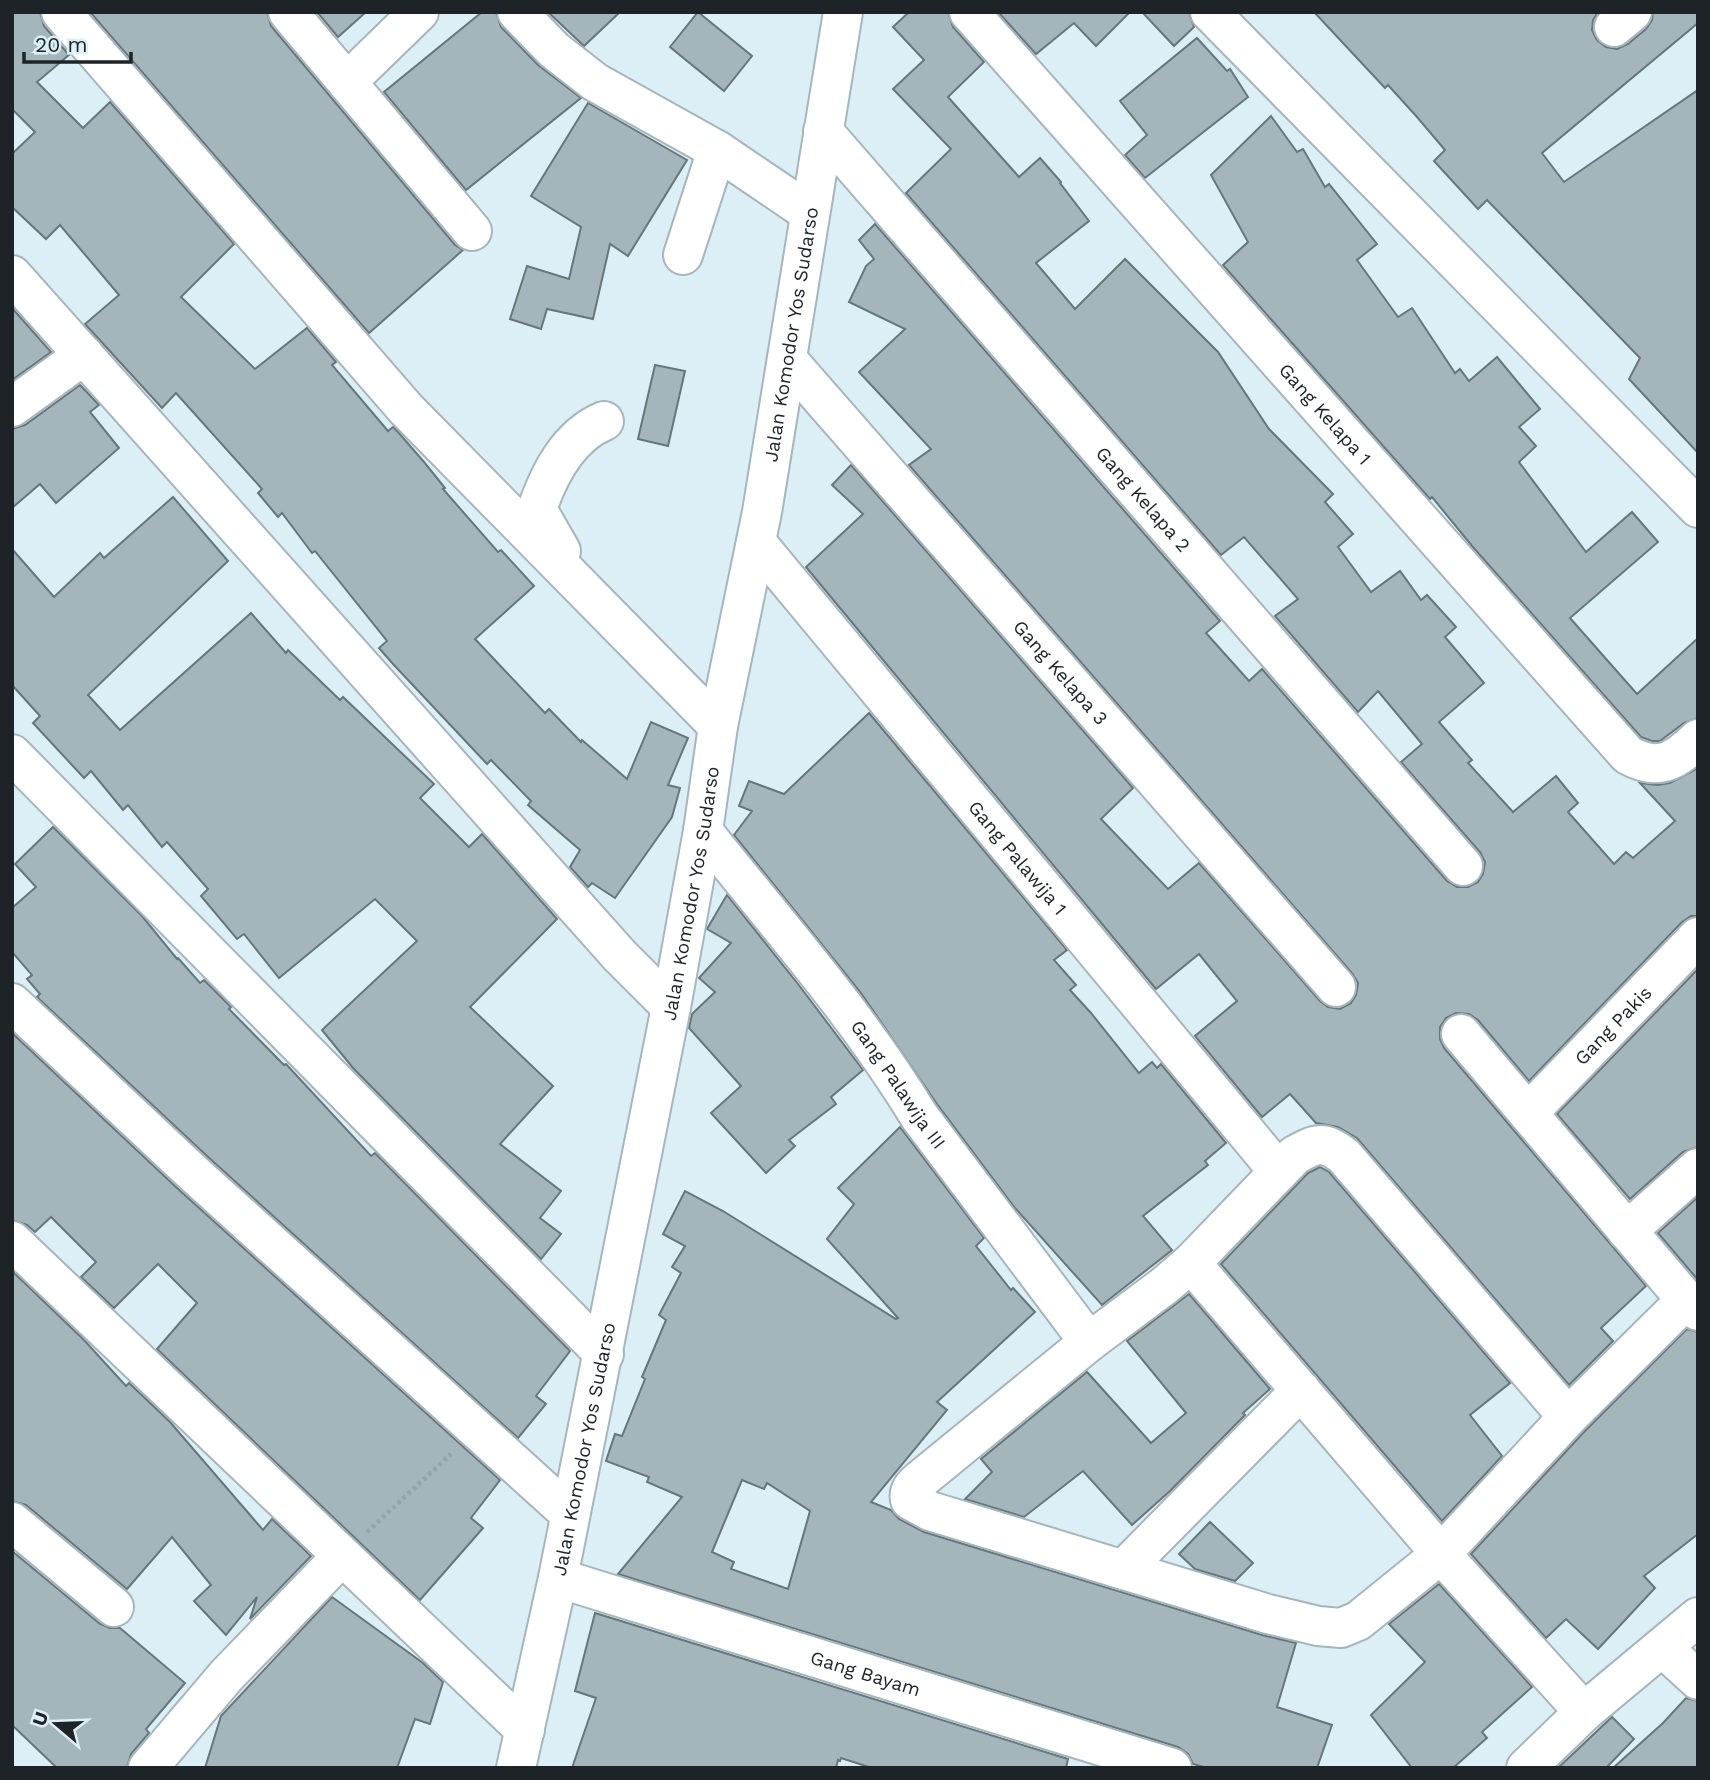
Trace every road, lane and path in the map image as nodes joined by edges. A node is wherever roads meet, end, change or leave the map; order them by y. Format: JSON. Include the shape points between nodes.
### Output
{"nodes":[{"id":1,"x":61,"y":12,"type":"edge"},
{"id":2,"x":288,"y":12,"type":"edge"},
{"id":3,"x":419,"y":12,"type":"edge"},
{"id":4,"x":517,"y":12,"type":"edge"},
{"id":5,"x":843,"y":12,"type":"edge"},
{"id":6,"x":969,"y":12,"type":"edge"},
{"id":7,"x":1210,"y":12,"type":"edge"},
{"id":8,"x":346,"y":82,"type":"junction"},
{"id":9,"x":823,"y":131,"type":"junction"},
{"id":10,"x":718,"y":150,"type":"junction"},
{"id":11,"x":810,"y":213,"type":"junction"},
{"id":12,"x":472,"y":231,"type":"dead end"},
{"id":13,"x":683,"y":255,"type":"dead end"},
{"id":14,"x":12,"y":275,"type":"edge"},
{"id":15,"x":84,"y":355,"type":"junction"},
{"id":16,"x":787,"y":359,"type":"junction"},
{"id":17,"x":12,"y":407,"type":"edge"},
{"id":18,"x":604,"y":421,"type":"dead end"},
{"id":19,"x":1698,"y":508,"type":"edge"},
{"id":20,"x":756,"y":542,"type":"junction"},
{"id":21,"x":612,"y":620,"type":"junction"},
{"id":22,"x":718,"y":726,"type":"junction"},
{"id":23,"x":1698,"y":739,"type":"edge"},
{"id":24,"x":12,"y":754,"type":"edge"},
{"id":25,"x":703,"y":831,"type":"junction"},
{"id":26,"x":1463,"y":866,"type":"dead end"},
{"id":27,"x":1698,"y":937,"type":"edge"},
{"id":28,"x":1336,"y":987,"type":"dead end"},
{"id":29,"x":12,"y":1003,"type":"edge"},
{"id":30,"x":671,"y":1007,"type":"junction"},
{"id":31,"x":1461,"y":1034,"type":"dead end"},
{"id":32,"x":1528,"y":1113,"type":"junction"},
{"id":33,"x":1698,"y":1168,"type":"edge"},
{"id":34,"x":1279,"y":1172,"type":"junction"},
{"id":35,"x":1627,"y":1231,"type":"junction"},
{"id":36,"x":12,"y":1241,"type":"edge"},
{"id":37,"x":1191,"y":1263,"type":"junction"},
{"id":38,"x":1692,"y":1305,"type":"edge"},
{"id":39,"x":1089,"y":1342,"type":"junction"},
{"id":40,"x":604,"y":1354,"type":"junction"},
{"id":41,"x":1301,"y":1390,"type":"junction"},
{"id":42,"x":1568,"y":1417,"type":"junction"},
{"id":43,"x":477,"y":1430,"type":"junction"},
{"id":44,"x":570,"y":1514,"type":"junction"},
{"id":45,"x":12,"y":1522,"type":"edge"},
{"id":46,"x":1441,"y":1554,"type":"junction"},
{"id":47,"x":341,"y":1557,"type":"junction"},
{"id":48,"x":1123,"y":1570,"type":"junction"},
{"id":49,"x":558,"y":1578,"type":"junction"},
{"id":50,"x":114,"y":1607,"type":"dead end"},
{"id":51,"x":1698,"y":1617,"type":"edge"},
{"id":52,"x":1663,"y":1648,"type":"junction"},
{"id":53,"x":1698,"y":1679,"type":"edge"},
{"id":54,"x":1584,"y":1712,"type":"junction"},
{"id":55,"x":525,"y":1730,"type":"junction"},
{"id":56,"x":1531,"y":1766,"type":"edge"},
{"id":57,"x":148,"y":1768,"type":"edge"},
{"id":58,"x":516,"y":1768,"type":"edge"},
{"id":59,"x":1172,"y":1768,"type":"edge"}],
"edges":[{"from":1,"to":21,"type":"street","via":[[405,409]]},
{"from":2,"to":8,"type":"street"},
{"from":3,"to":8,"type":"street"},
{"from":4,"to":10,"type":"street","via":[[594,82]]},
{"from":5,"to":9,"type":"street","name":"Jalan Komodor Yos Sudarso"},
{"from":6,"to":23,"type":"street","name":"Gang Kelapa 1","via":[[1628,755],[1663,764]]},
{"from":7,"to":19,"type":"street"},
{"from":8,"to":12,"type":"street"},
{"from":9,"to":11,"type":"street","name":"Jalan Komodor Yos Sudarso"},
{"from":9,"to":26,"type":"street","name":"Gang Kelapa 2"},
{"from":10,"to":11,"type":"street"},
{"from":10,"to":13,"type":"street"},
{"from":11,"to":16,"type":"street","name":"Jalan Komodor Yos Sudarso"},
{"from":14,"to":15,"type":"street"},
{"from":15,"to":17,"type":"street"},
{"from":15,"to":30,"type":"street","via":[[620,956]]},
{"from":16,"to":20,"type":"street","name":"Jalan Komodor Yos Sudarso"},
{"from":16,"to":28,"type":"street","name":"Gang Kelapa 3"},
{"from":18,"to":21,"type":"street","via":[[589,427],[556,463],[537,509],[563,555]]},
{"from":20,"to":22,"type":"street","name":"Jalan Komodor Yos Sudarso"},
{"from":20,"to":34,"type":"street","name":"Gang Palawija 1"},
{"from":21,"to":22,"type":"street"},
{"from":22,"to":25,"type":"street","name":"Jalan Komodor Yos Sudarso"},
{"from":24,"to":40,"type":"street"},
{"from":25,"to":30,"type":"street","name":"Jalan Komodor Yos Sudarso"},
{"from":25,"to":39,"type":"street","name":"Gang Palawija III","via":[[852,1017],[919,1116]]},
{"from":27,"to":32,"type":"street","name":"Gang Pakis"},
{"from":29,"to":43,"type":"street"},
{"from":30,"to":40,"type":"street","name":"Jalan Komodor Yos Sudarso"},
{"from":31,"to":32,"type":"street"},
{"from":32,"to":35,"type":"street"},
{"from":33,"to":35,"type":"street"},
{"from":34,"to":37,"type":"street"},
{"from":34,"to":42,"type":"street","via":[[1311,1146],[1331,1146],[1344,1156]]},
{"from":35,"to":38,"type":"street"},
{"from":36,"to":47,"type":"street"},
{"from":37,"to":39,"type":"street"},
{"from":37,"to":41,"type":"street"},
{"from":38,"to":42,"type":"street"},
{"from":39,"to":48,"type":"street","via":[[919,1480],[909,1494],[916,1506],[930,1511]]},
{"from":40,"to":44,"type":"street","name":"Jalan Komodor Yos Sudarso"},
{"from":41,"to":46,"type":"street"},
{"from":41,"to":48,"type":"street"},
{"from":42,"to":46,"type":"street"},
{"from":43,"to":44,"type":"street"},
{"from":43,"to":47,"type":"path"},
{"from":44,"to":49,"type":"street","name":"Jalan Komodor Yos Sudarso"},
{"from":45,"to":50,"type":"street"},
{"from":46,"to":48,"type":"street","via":[[1358,1621],[1341,1628],[1268,1614]]},
{"from":46,"to":54,"type":"street"},
{"from":47,"to":55,"type":"street"},
{"from":47,"to":57,"type":"street","via":[[226,1676]]},
{"from":49,"to":55,"type":"street","name":"Jalan Komodor Yos Sudarso"},
{"from":49,"to":59,"type":"street","name":"Gang Bayam"},
{"from":51,"to":52,"type":"street"},
{"from":52,"to":53,"type":"street"},
{"from":52,"to":54,"type":"street"},
{"from":54,"to":56,"type":"street"},
{"from":55,"to":58,"type":"street","name":"Jalan Komodor Yos Sudarso"}]}
